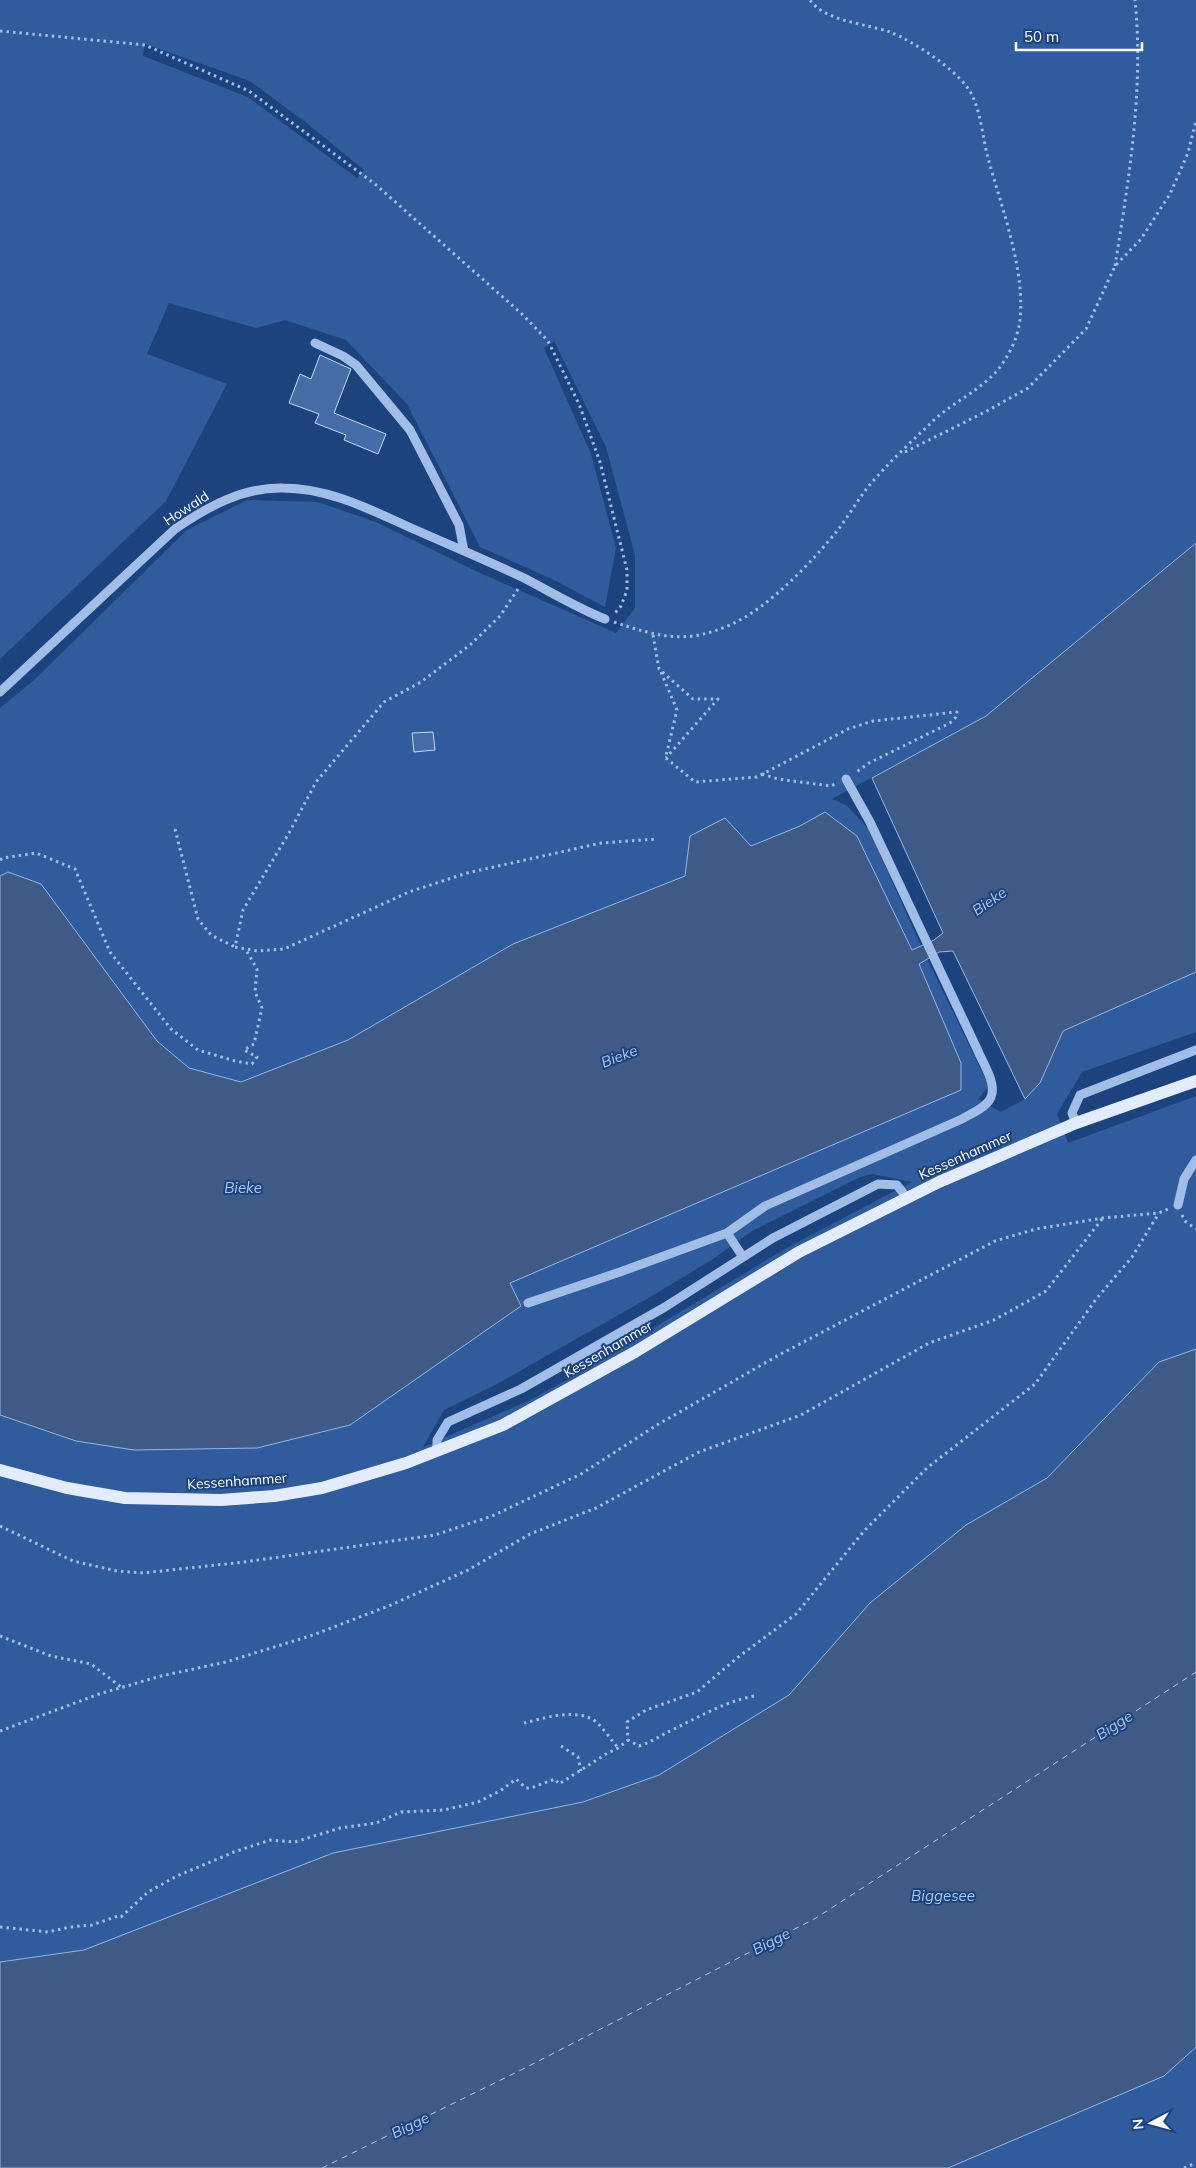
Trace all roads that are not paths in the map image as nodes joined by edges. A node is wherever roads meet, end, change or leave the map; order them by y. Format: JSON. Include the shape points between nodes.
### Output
{"nodes":[{"id":1,"x":315,"y":343,"type":"dead end"},
{"id":2,"x":464,"y":551,"type":"junction"},
{"id":3,"x":605,"y":619,"type":"road end"},
{"id":4,"x":0,"y":692,"type":"edge"},
{"id":5,"x":846,"y":779,"type":"road end"},
{"id":6,"x":1196,"y":1050,"type":"edge"},
{"id":7,"x":1196,"y":1081,"type":"edge"},
{"id":8,"x":1076,"y":1123,"type":"junction"},
{"id":9,"x":1196,"y":1160,"type":"edge"},
{"id":10,"x":907,"y":1198,"type":"junction"},
{"id":11,"x":1178,"y":1206,"type":"road end"},
{"id":12,"x":727,"y":1233,"type":"junction"},
{"id":13,"x":743,"y":1257,"type":"junction"},
{"id":14,"x":528,"y":1303,"type":"dead end"},
{"id":15,"x":437,"y":1451,"type":"junction"},
{"id":16,"x":0,"y":1470,"type":"edge"}],
"edges":[{"from":1,"to":2,"type":"street","via":[[356,365],[410,430],[459,525]]},
{"from":2,"to":3,"type":"street","name":"Howald"},
{"from":2,"to":4,"type":"street","name":"Howald","via":[[347,500],[312,489],[282,488],[224,500],[175,528]]},
{"from":5,"to":12,"type":"street","via":[[925,937],[993,1087],[986,1104],[962,1119],[765,1206]]},
{"from":6,"to":8,"type":"street","via":[[1080,1095],[1072,1113]]},
{"from":7,"to":8,"type":"main road","name":"Kessenhammer"},
{"from":8,"to":10,"type":"main road","name":"Kessenhammer"},
{"from":9,"to":11,"type":"street","via":[[1184,1179]]},
{"from":10,"to":13,"type":"street","via":[[897,1186],[878,1184]]},
{"from":10,"to":15,"type":"main road","name":"Kessenhammer","via":[[799,1252],[635,1352],[504,1425]]},
{"from":12,"to":13,"type":"street"},
{"from":12,"to":14,"type":"street"},
{"from":13,"to":15,"type":"street","via":[[530,1384],[448,1422],[437,1440]]},
{"from":15,"to":16,"type":"main road","name":"Kessenhammer","via":[[322,1488],[221,1500],[125,1498],[67,1488]]}]}
